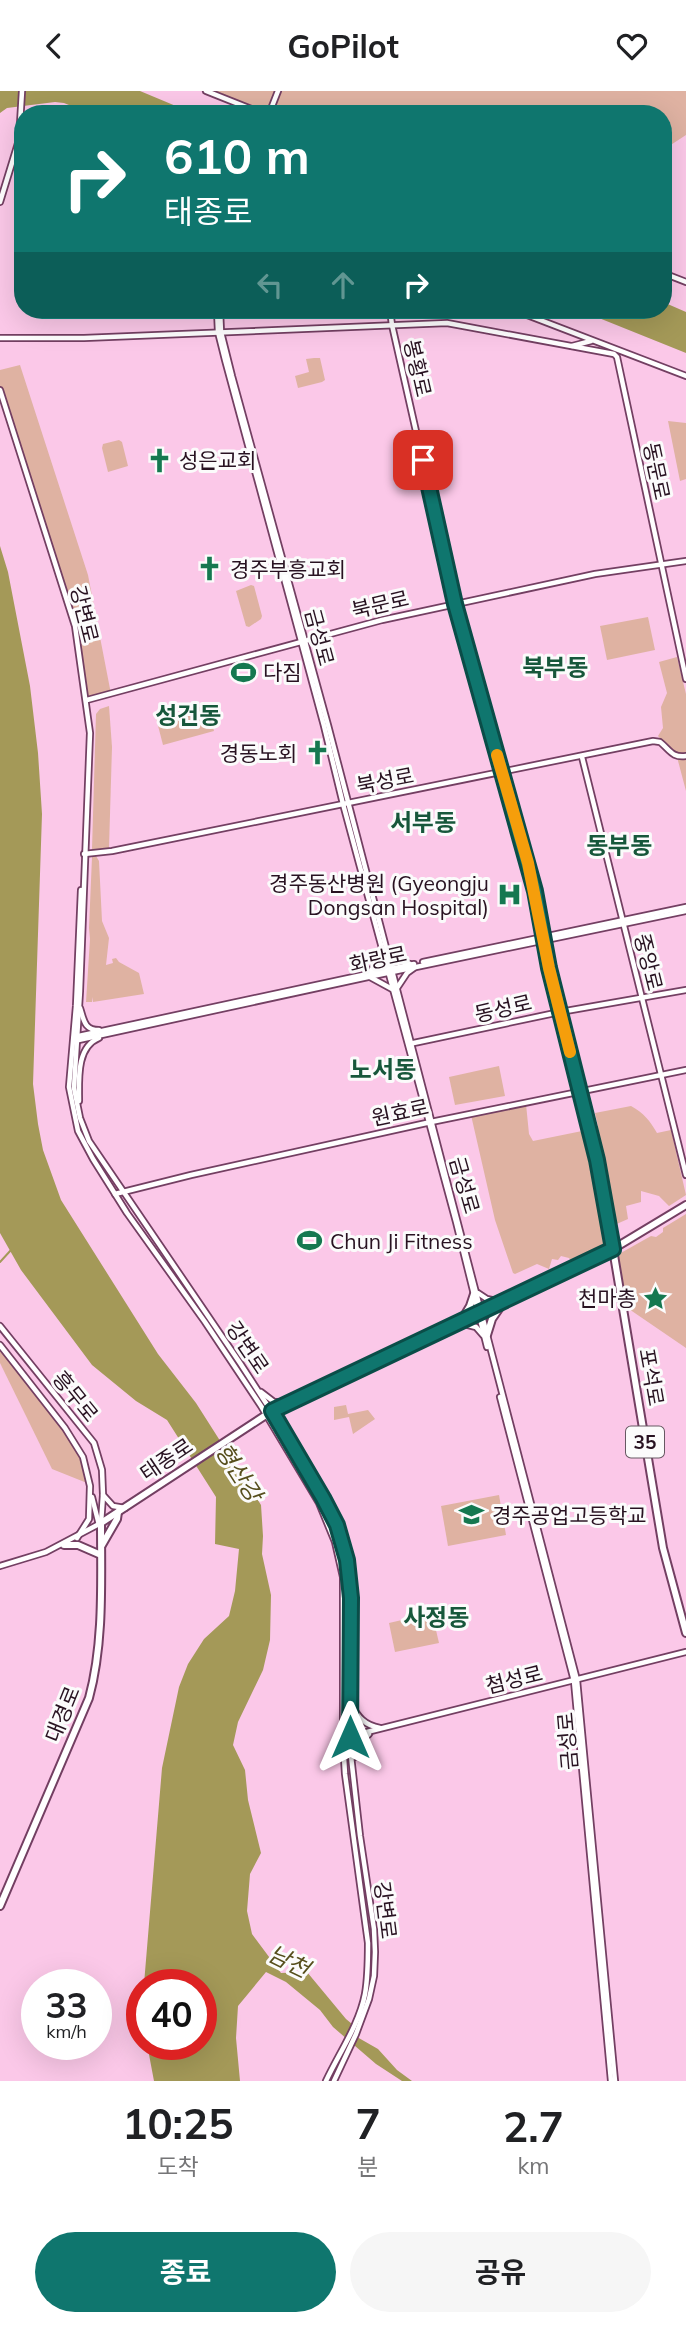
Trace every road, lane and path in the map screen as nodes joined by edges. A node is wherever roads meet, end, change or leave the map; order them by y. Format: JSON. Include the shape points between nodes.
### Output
{"nodes":[{"id":1,"x":206,"y":91,"type":"edge"},
{"id":2,"x":241,"y":105,"type":"edge"},
{"id":3,"x":14,"y":157,"type":"edge"},
{"id":4,"x":14,"y":161,"type":"edge"},
{"id":5,"x":12,"y":164,"type":"junction"},
{"id":6,"x":0,"y":202,"type":"edge"},
{"id":7,"x":219,"y":319,"type":"edge"},
{"id":8,"x":391,"y":319,"type":"edge"},
{"id":9,"x":537,"y":319,"type":"edge"},
{"id":10,"x":392,"y":325,"type":"junction"},
{"id":11,"x":562,"y":329,"type":"junction"},
{"id":12,"x":220,"y":332,"type":"junction"},
{"id":13,"x":2,"y":340,"type":"edge"},
{"id":14,"x":551,"y":341,"type":"junction"},
{"id":15,"x":593,"y":341,"type":"junction"},
{"id":16,"x":572,"y":346,"type":"junction"},
{"id":17,"x":621,"y":352,"type":"junction"},
{"id":18,"x":618,"y":366,"type":"junction"},
{"id":19,"x":686,"y":376,"type":"edge"},
{"id":20,"x":0,"y":390,"type":"edge"},
{"id":21,"x":0,"y":404,"type":"edge"},
{"id":22,"x":7,"y":414,"type":"junction"},
{"id":23,"x":686,"y":561,"type":"edge"},
{"id":24,"x":661,"y":565,"type":"junction"},
{"id":25,"x":455,"y":604,"type":"junction"},
{"id":26,"x":303,"y":640,"type":"junction"},
{"id":27,"x":686,"y":678,"type":"edge"},
{"id":28,"x":87,"y":700,"type":"junction"},
{"id":29,"x":686,"y":756,"type":"edge"},
{"id":30,"x":582,"y":757,"type":"junction"},
{"id":31,"x":502,"y":772,"type":"junction"},
{"id":32,"x":345,"y":804,"type":"junction"},
{"id":33,"x":84,"y":854,"type":"junction"},
{"id":34,"x":686,"y":909,"type":"edge"},
{"id":35,"x":622,"y":923,"type":"junction"},
{"id":36,"x":544,"y":940,"type":"junction"},
{"id":37,"x":385,"y":951,"type":"junction"},
{"id":38,"x":416,"y":965,"type":"junction"},
{"id":39,"x":390,"y":970,"type":"junction"},
{"id":40,"x":369,"y":975,"type":"junction"},
{"id":41,"x":395,"y":989,"type":"junction"},
{"id":42,"x":686,"y":990,"type":"edge"},
{"id":43,"x":641,"y":997,"type":"junction"},
{"id":44,"x":80,"y":1007,"type":"junction"},
{"id":45,"x":560,"y":1011,"type":"junction"},
{"id":46,"x":110,"y":1031,"type":"junction"},
{"id":47,"x":75,"y":1039,"type":"junction"},
{"id":48,"x":408,"y":1044,"type":"junction"},
{"id":49,"x":686,"y":1070,"type":"edge"},
{"id":50,"x":662,"y":1075,"type":"junction"},
{"id":51,"x":581,"y":1092,"type":"junction"},
{"id":52,"x":79,"y":1108,"type":"junction"},
{"id":53,"x":77,"y":1118,"type":"junction"},
{"id":54,"x":430,"y":1122,"type":"junction"},
{"id":55,"x":686,"y":1175,"type":"edge"},
{"id":56,"x":121,"y":1191,"type":"junction"},
{"id":57,"x":115,"y":1194,"type":"junction"},
{"id":58,"x":686,"y":1205,"type":"edge"},
{"id":59,"x":613,"y":1249,"type":"junction"},
{"id":60,"x":476,"y":1293,"type":"junction"},
{"id":61,"x":503,"y":1303,"type":"junction"},
{"id":62,"x":480,"y":1313,"type":"junction"},
{"id":63,"x":460,"y":1323,"type":"junction"},
{"id":64,"x":0,"y":1326,"type":"edge"},
{"id":65,"x":486,"y":1336,"type":"junction"},
{"id":66,"x":0,"y":1346,"type":"edge"},
{"id":67,"x":256,"y":1387,"type":"junction"},
{"id":68,"x":291,"y":1402,"type":"junction"},
{"id":69,"x":266,"y":1414,"type":"junction"},
{"id":70,"x":90,"y":1486,"type":"junction"},
{"id":71,"x":103,"y":1496,"type":"junction"},
{"id":72,"x":121,"y":1510,"type":"junction"},
{"id":73,"x":100,"y":1525,"type":"junction"},
{"id":74,"x":334,"y":1527,"type":"junction"},
{"id":75,"x":77,"y":1538,"type":"junction"},
{"id":76,"x":64,"y":1545,"type":"junction"},
{"id":77,"x":101,"y":1547,"type":"junction"},
{"id":78,"x":101,"y":1555,"type":"junction"},
{"id":79,"x":0,"y":1566,"type":"edge"},
{"id":80,"x":344,"y":1598,"type":"junction"},
{"id":81,"x":351,"y":1598,"type":"junction"},
{"id":82,"x":686,"y":1633,"type":"edge"},
{"id":83,"x":686,"y":1651,"type":"edge"},
{"id":84,"x":576,"y":1680,"type":"junction"},
{"id":85,"x":350,"y":1702,"type":"junction"},
{"id":86,"x":384,"y":1728,"type":"junction"},
{"id":87,"x":373,"y":1731,"type":"junction"},
{"id":88,"x":350,"y":1737,"type":"junction"},
{"id":89,"x":343,"y":1738,"type":"junction"},
{"id":90,"x":352,"y":1764,"type":"junction"},
{"id":91,"x":0,"y":1906,"type":"edge"},
{"id":92,"x":367,"y":1997,"type":"junction"},
{"id":93,"x":326,"y":2081,"type":"edge"},
{"id":94,"x":334,"y":2081,"type":"edge"},
{"id":95,"x":613,"y":2081,"type":"edge"}],
"edges":[{"from":1,"to":2,"type":"street"},
{"from":3,"to":5,"type":"street"},
{"from":4,"to":5,"type":"street"},
{"from":5,"to":6,"type":"street"},
{"from":7,"to":12,"type":"street","name":"금성로"},
{"from":8,"to":10,"type":"street","name":"봉황로"},
{"from":9,"to":11,"type":"street"},
{"from":10,"to":12,"type":"street"},
{"from":10,"to":14,"type":"street","via":[[447,323]]},
{"from":10,"to":25,"type":"street","name":"봉황로"},
{"from":11,"to":14,"type":"street","via":[[568,334],[566,341]]},
{"from":11,"to":15,"type":"street"},
{"from":12,"to":13,"type":"street"},
{"from":12,"to":26,"type":"street","name":"금성로"},
{"from":12,"to":26,"type":"street","name":"금성로"},
{"from":14,"to":16,"type":"street"},
{"from":15,"to":16,"type":"street"},
{"from":15,"to":17,"type":"street"},
{"from":16,"to":18,"type":"street","via":[[614,354]]},
{"from":17,"to":18,"type":"street","name":"동문로"},
{"from":17,"to":19,"type":"street"},
{"from":18,"to":24,"type":"street","name":"동문로"},
{"from":20,"to":22,"type":"street","name":"강변로"},
{"from":21,"to":22,"type":"street"},
{"from":22,"to":28,"type":"street","name":"강변로","via":[[75,626]]},
{"from":23,"to":24,"type":"street","name":"북문로"},
{"from":24,"to":25,"type":"street","name":"북문로","via":[[614,570]]},
{"from":24,"to":27,"type":"street","name":"동문로"},
{"from":25,"to":26,"type":"street","name":"북문로"},
{"from":25,"to":31,"type":"street","name":"봉황로"},
{"from":26,"to":28,"type":"street","name":"북문로"},
{"from":26,"to":32,"type":"street","name":"금성로"},
{"from":28,"to":33,"type":"street","name":"강변로","via":[[90,733]]},
{"from":29,"to":30,"type":"street","name":"북성로","via":[[672,755],[657,741]]},
{"from":30,"to":31,"type":"street","name":"북성로"},
{"from":30,"to":35,"type":"street","name":"중앙로"},
{"from":31,"to":32,"type":"street","name":"북성로"},
{"from":31,"to":36,"type":"street","name":"봉황로"},
{"from":32,"to":33,"type":"street","name":"북성로"},
{"from":32,"to":37,"type":"street","name":"금성로"},
{"from":32,"to":37,"type":"street","name":"금성로"},
{"from":33,"to":44,"type":"street","name":"강변로"},
{"from":33,"to":47,"type":"street","name":"강변로"},
{"from":34,"to":35,"type":"street","name":"화랑로"},
{"from":35,"to":36,"type":"street","name":"화랑로"},
{"from":35,"to":43,"type":"street","name":"중앙로"},
{"from":36,"to":38,"type":"street","name":"화랑로"},
{"from":36,"to":45,"type":"street","name":"봉황로"},
{"from":37,"to":38,"type":"street"},
{"from":37,"to":39,"type":"street","name":"금성로"},
{"from":37,"to":40,"type":"street"},
{"from":38,"to":39,"type":"street","name":"화랑로"},
{"from":38,"to":41,"type":"street"},
{"from":39,"to":40,"type":"street","name":"화랑로"},
{"from":39,"to":41,"type":"street","name":"금성로"},
{"from":40,"to":41,"type":"street"},
{"from":40,"to":46,"type":"street","name":"화랑로"},
{"from":41,"to":48,"type":"street","name":"금성로"},
{"from":42,"to":43,"type":"street","name":"동성로"},
{"from":43,"to":45,"type":"street","name":"동성로"},
{"from":43,"to":50,"type":"street","name":"중앙로"},
{"from":44,"to":46,"type":"street","via":[[88,1027]]},
{"from":44,"to":47,"type":"street","name":"강변로"},
{"from":45,"to":48,"type":"street","name":"동성로"},
{"from":45,"to":51,"type":"street","name":"봉황로"},
{"from":46,"to":47,"type":"street","name":"화랑로"},
{"from":46,"to":52,"type":"street","via":[[90,1042],[83,1053]]},
{"from":47,"to":52,"type":"street","name":"강변로","via":[[74,1088]]},
{"from":47,"to":53,"type":"street","name":"강변로","via":[[69,1087]]},
{"from":48,"to":54,"type":"street","name":"금성로"},
{"from":49,"to":50,"type":"street","name":"원효로"},
{"from":50,"to":51,"type":"street","name":"원효로"},
{"from":50,"to":55,"type":"street","name":"중앙로"},
{"from":51,"to":54,"type":"street","name":"원효로"},
{"from":51,"to":59,"type":"street","name":"봉황로"},
{"from":52,"to":53,"type":"street","name":"강변로"},
{"from":53,"to":56,"type":"street","name":"강변로"},
{"from":53,"to":57,"type":"street","name":"강변로","via":[[82,1140]]},
{"from":54,"to":56,"type":"street","name":"원효로"},
{"from":54,"to":60,"type":"street","name":"금성로"},
{"from":56,"to":57,"type":"street","name":"원효로"},
{"from":56,"to":67,"type":"street","name":"강변로"},
{"from":57,"to":69,"type":"street","name":"강변로"},
{"from":58,"to":59,"type":"main road","name":"태종로"},
{"from":59,"to":61,"type":"main road","name":"태종로"},
{"from":59,"to":82,"type":"main road","name":"포석로","number":"35","via":[[661,1536]]},
{"from":60,"to":61,"type":"street"},
{"from":60,"to":62,"type":"street","name":"금성로"},
{"from":60,"to":63,"type":"main road"},
{"from":61,"to":62,"type":"main road","name":"태종로"},
{"from":61,"to":65,"type":"main road"},
{"from":62,"to":63,"type":"main road","name":"태종로"},
{"from":62,"to":65,"type":"street","name":"금성로"},
{"from":63,"to":65,"type":"street","via":[[476,1327]]},
{"from":63,"to":68,"type":"main road","name":"태종로"},
{"from":64,"to":71,"type":"street","name":"흥무로","via":[[94,1443]]},
{"from":65,"to":84,"type":"street","name":"금성로"},
{"from":66,"to":70,"type":"street","name":"흥무로","via":[[80,1449]]},
{"from":67,"to":68,"type":"street","via":[[274,1402]]},
{"from":67,"to":69,"type":"street","name":"강변로"},
{"from":68,"to":69,"type":"main road","name":"태종로"},
{"from":69,"to":72,"type":"main road","name":"태종로"},
{"from":69,"to":74,"type":"street","name":"강변로"},
{"from":70,"to":73,"type":"street","name":"흥무로"},
{"from":70,"to":75,"type":"street","name":"흥무로","via":[[89,1518]]},
{"from":71,"to":72,"type":"street"},
{"from":71,"to":73,"type":"street","name":"흥무로"},
{"from":72,"to":73,"type":"main road","name":"태종로"},
{"from":72,"to":77,"type":"main road"},
{"from":73,"to":75,"type":"street","name":"태종로"},
{"from":73,"to":77,"type":"main road","name":"대경로"},
{"from":74,"to":80,"type":"street","name":"강변로"},
{"from":74,"to":81,"type":"street","name":"강변로","via":[[348,1568]]},
{"from":75,"to":76,"type":"street","name":"태종로"},
{"from":76,"to":78,"type":"main road","via":[[78,1545]]},
{"from":76,"to":79,"type":"street","name":"태종로"},
{"from":77,"to":78,"type":"main road","name":"대경로"},
{"from":78,"to":91,"type":"main road","name":"대경로","via":[[96,1674]]},
{"from":80,"to":81,"type":"street"},
{"from":80,"to":89,"type":"street","name":"강변로"},
{"from":81,"to":85,"type":"street","name":"강변로"},
{"from":83,"to":84,"type":"street","name":"첨성로"},
{"from":84,"to":86,"type":"street","name":"첨성로"},
{"from":84,"to":95,"type":"street","name":"금성로"},
{"from":85,"to":86,"type":"street","via":[[357,1716],[370,1726]]},
{"from":85,"to":88,"type":"street","name":"강변로"},
{"from":86,"to":87,"type":"street","name":"첨성로"},
{"from":87,"to":88,"type":"street","name":"첨성로"},
{"from":87,"to":90,"type":"street","via":[[355,1747]]},
{"from":88,"to":89,"type":"street","name":"첨성로"},
{"from":88,"to":90,"type":"street","name":"강변로"},
{"from":89,"to":92,"type":"street","name":"강변로","via":[[368,1943]]},
{"from":90,"to":92,"type":"street","name":"강변로","via":[[374,1929],[374,1976]]},
{"from":92,"to":93,"type":"street"},
{"from":92,"to":94,"type":"street"}]}
